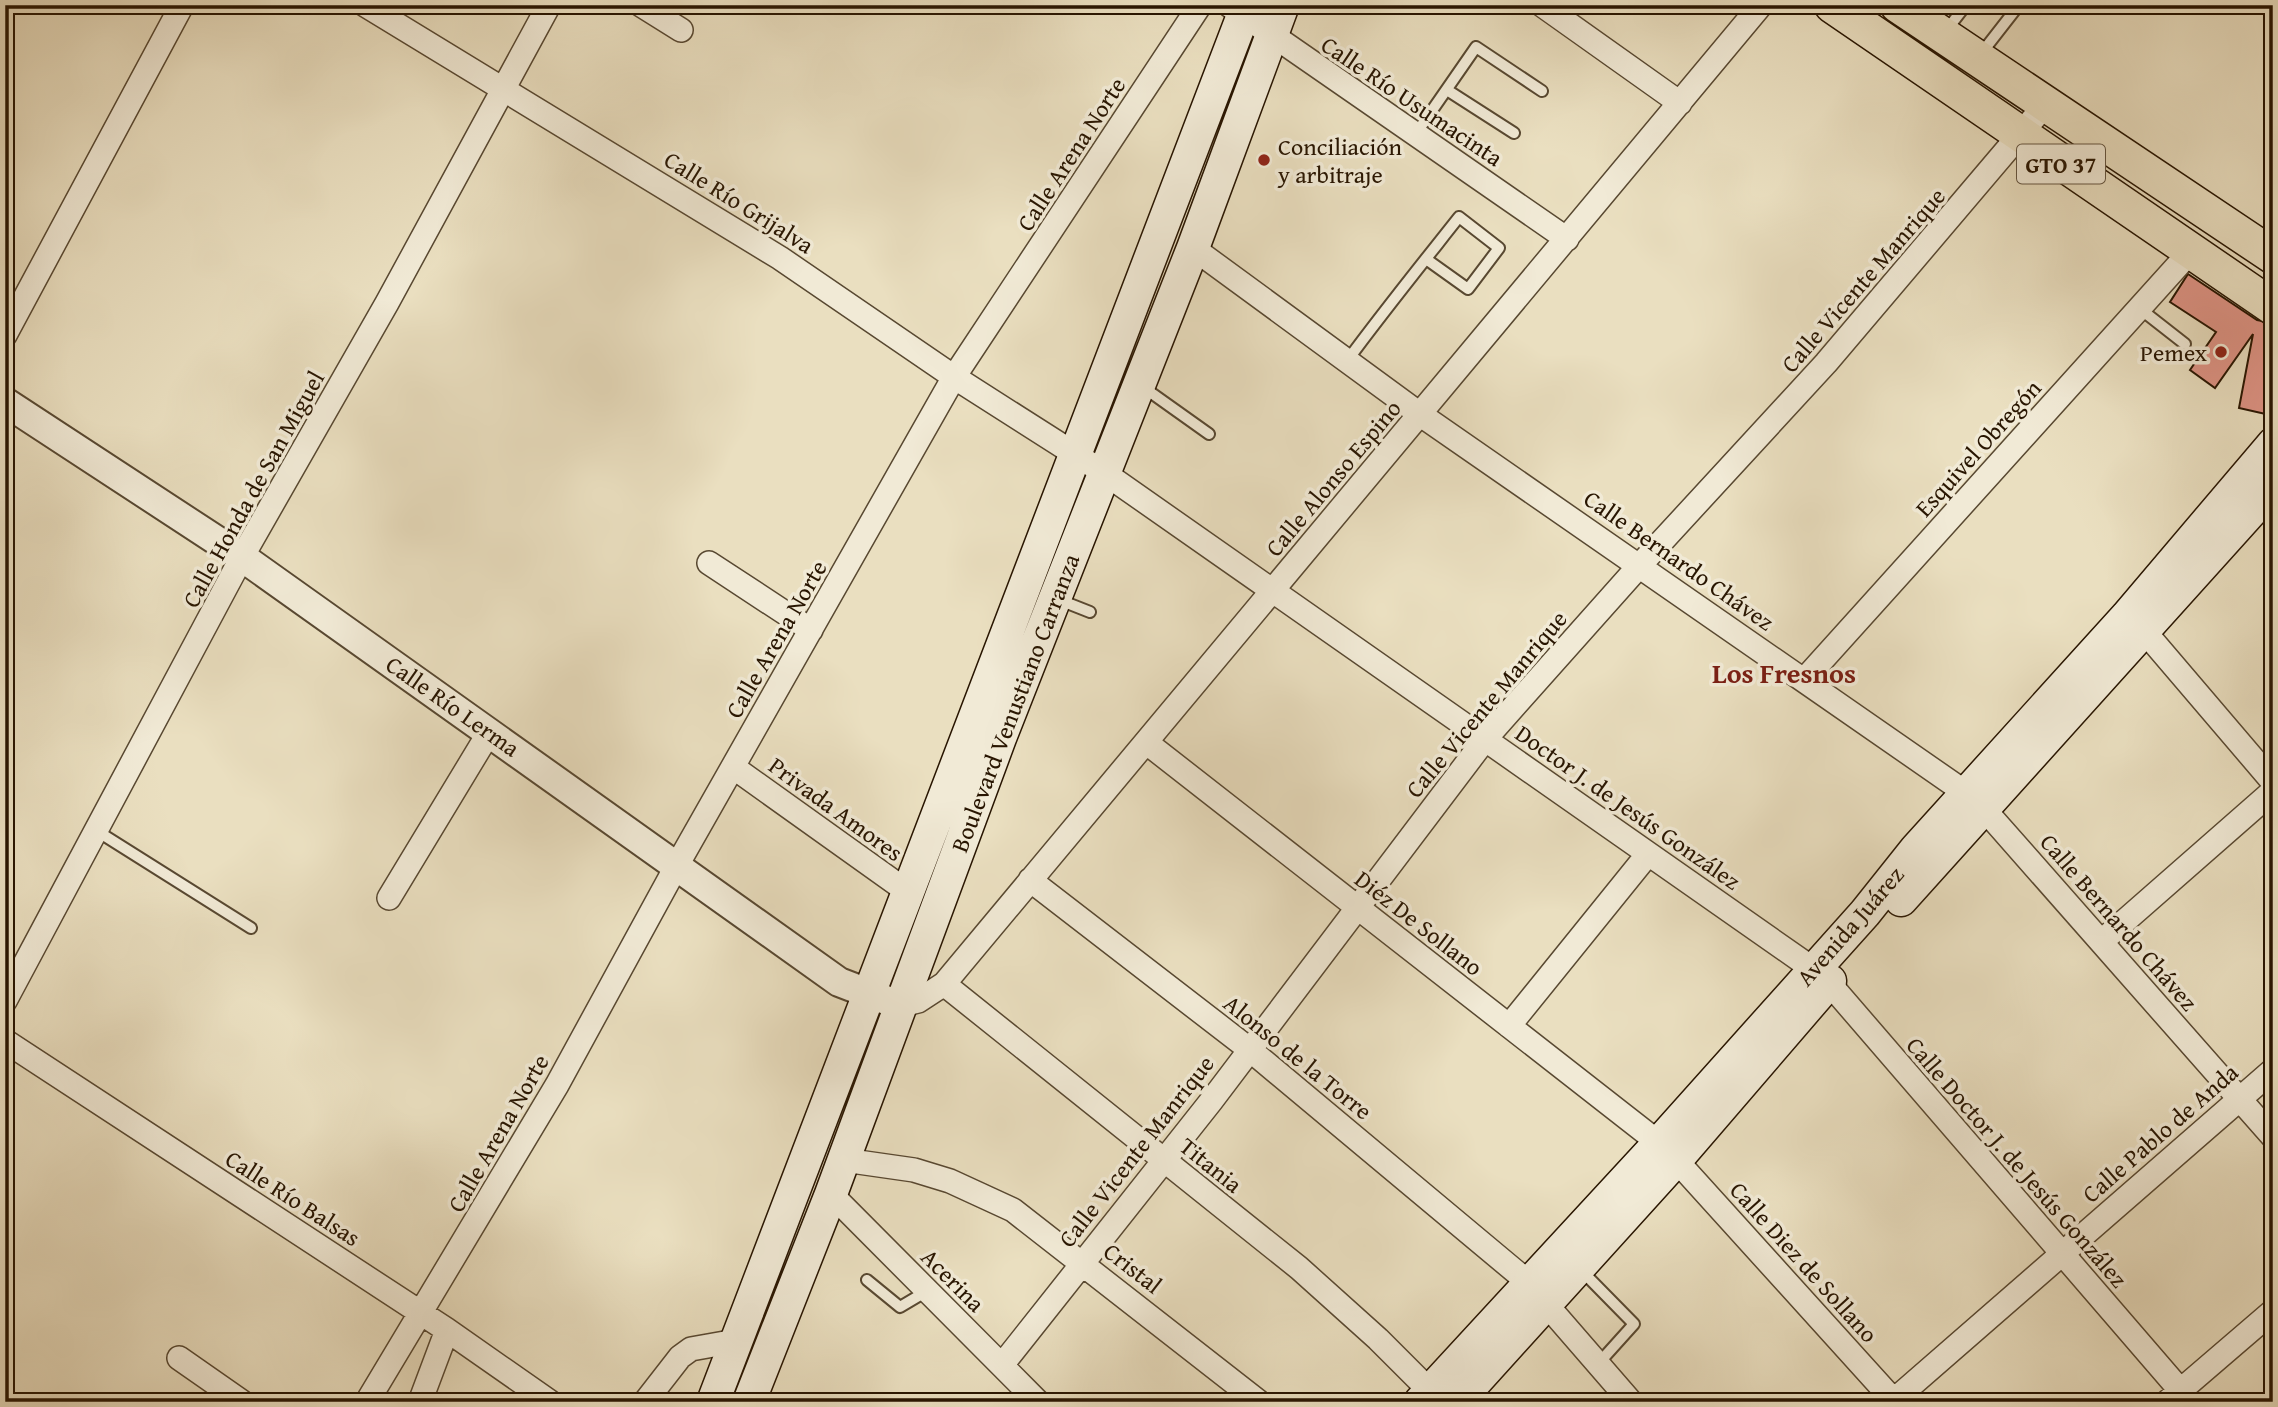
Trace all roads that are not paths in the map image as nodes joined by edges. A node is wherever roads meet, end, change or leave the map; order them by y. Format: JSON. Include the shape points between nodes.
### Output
{"nodes":[{"id":1,"x":182,"y":5,"type":"edge"},
{"id":2,"x":365,"y":5,"type":"edge"},
{"id":3,"x":549,"y":5,"type":"edge"},
{"id":4,"x":641,"y":5,"type":"edge"},
{"id":5,"x":1200,"y":5,"type":"edge"},
{"id":6,"x":1283,"y":5,"type":"edge"},
{"id":7,"x":1542,"y":5,"type":"edge"},
{"id":8,"x":1761,"y":5,"type":"edge"},
{"id":9,"x":1832,"y":5,"type":"edge"},
{"id":10,"x":1898,"y":5,"type":"edge"},
{"id":11,"x":1965,"y":5,"type":"edge"},
{"id":12,"x":2019,"y":5,"type":"edge"},
{"id":13,"x":1239,"y":9,"type":"edge"},
{"id":14,"x":681,"y":30,"type":"dead end"},
{"id":15,"x":1271,"y":37,"type":"junction"},
{"id":16,"x":1942,"y":37,"type":"junction"},
{"id":17,"x":1976,"y":60,"type":"junction"},
{"id":18,"x":502,"y":88,"type":"junction"},
{"id":19,"x":1447,"y":90,"type":"junction"},
{"id":20,"x":1542,"y":91,"type":"dead end"},
{"id":21,"x":1681,"y":103,"type":"junction"},
{"id":22,"x":2045,"y":105,"type":"junction"},
{"id":23,"x":1514,"y":133,"type":"dead end"},
{"id":24,"x":1415,"y":135,"type":"junction"},
{"id":25,"x":2021,"y":137,"type":"junction"},
{"id":26,"x":1567,"y":239,"type":"junction"},
{"id":27,"x":1193,"y":248,"type":"junction"},
{"id":28,"x":2190,"y":252,"type":"junction"},
{"id":29,"x":2273,"y":256,"type":"edge"},
{"id":30,"x":1426,"y":259,"type":"junction"},
{"id":31,"x":2273,"y":307,"type":"edge"},
{"id":32,"x":2139,"y":308,"type":"junction"},
{"id":33,"x":5,"y":334,"type":"edge"},
{"id":34,"x":2185,"y":344,"type":"dead end"},
{"id":35,"x":1347,"y":361,"type":"junction"},
{"id":36,"x":954,"y":377,"type":"junction"},
{"id":37,"x":1139,"y":384,"type":"junction"},
{"id":38,"x":5,"y":402,"type":"edge"},
{"id":39,"x":1421,"y":415,"type":"junction"},
{"id":40,"x":1209,"y":434,"type":"dead end"},
{"id":41,"x":2273,"y":444,"type":"edge"},
{"id":42,"x":1077,"y":456,"type":"junction"},
{"id":43,"x":1103,"y":472,"type":"junction"},
{"id":44,"x":2273,"y":487,"type":"edge"},
{"id":45,"x":242,"y":557,"type":"junction"},
{"id":46,"x":709,"y":563,"type":"dead end"},
{"id":47,"x":1640,"y":565,"type":"junction"},
{"id":48,"x":1273,"y":590,"type":"junction"},
{"id":49,"x":1056,"y":598,"type":"junction"},
{"id":50,"x":1090,"y":612,"type":"dead end"},
{"id":51,"x":811,"y":631,"type":"junction"},
{"id":52,"x":2145,"y":632,"type":"junction"},
{"id":53,"x":1805,"y":679,"type":"junction"},
{"id":54,"x":490,"y":731,"type":"junction"},
{"id":55,"x":1486,"y":738,"type":"junction"},
{"id":56,"x":1147,"y":743,"type":"junction"},
{"id":57,"x":733,"y":767,"type":"junction"},
{"id":58,"x":2273,"y":782,"type":"edge"},
{"id":59,"x":2273,"y":791,"type":"edge"},
{"id":60,"x":1975,"y":801,"type":"junction"},
{"id":61,"x":97,"y":831,"type":"junction"},
{"id":62,"x":1648,"y":854,"type":"junction"},
{"id":63,"x":676,"y":867,"type":"junction"},
{"id":64,"x":1030,"y":880,"type":"junction"},
{"id":65,"x":908,"y":892,"type":"junction"},
{"id":66,"x":388,"y":898,"type":"dead end"},
{"id":67,"x":1356,"y":908,"type":"junction"},
{"id":68,"x":251,"y":928,"type":"dead end"},
{"id":69,"x":2102,"y":941,"type":"junction"},
{"id":70,"x":1821,"y":976,"type":"junction"},
{"id":71,"x":944,"y":984,"type":"junction"},
{"id":72,"x":870,"y":995,"type":"junction"},
{"id":73,"x":5,"y":1001,"type":"edge"},
{"id":74,"x":902,"y":1005,"type":"junction"},
{"id":75,"x":1509,"y":1026,"type":"junction"},
{"id":76,"x":5,"y":1041,"type":"edge"},
{"id":77,"x":1250,"y":1049,"type":"junction"},
{"id":78,"x":2273,"y":1070,"type":"edge"},
{"id":79,"x":2239,"y":1098,"type":"junction"},
{"id":80,"x":2273,"y":1137,"type":"edge"},
{"id":81,"x":1668,"y":1151,"type":"junction"},
{"id":82,"x":1163,"y":1159,"type":"junction"},
{"id":83,"x":844,"y":1160,"type":"junction"},
{"id":84,"x":831,"y":1194,"type":"junction"},
{"id":85,"x":2061,"y":1254,"type":"junction"},
{"id":86,"x":1082,"y":1261,"type":"junction"},
{"id":87,"x":1578,"y":1267,"type":"junction"},
{"id":88,"x":867,"y":1280,"type":"dead end"},
{"id":89,"x":927,"y":1291,"type":"junction"},
{"id":90,"x":1537,"y":1293,"type":"junction"},
{"id":91,"x":2273,"y":1311,"type":"edge"},
{"id":92,"x":422,"y":1314,"type":"junction"},
{"id":93,"x":447,"y":1330,"type":"junction"},
{"id":94,"x":736,"y":1341,"type":"junction"},
{"id":95,"x":179,"y":1358,"type":"dead end"},
{"id":96,"x":1598,"y":1364,"type":"junction"},
{"id":97,"x":1002,"y":1366,"type":"junction"},
{"id":98,"x":2173,"y":1396,"type":"edge"},
{"id":99,"x":1437,"y":1399,"type":"edge"},
{"id":100,"x":1893,"y":1401,"type":"edge"},
{"id":101,"x":242,"y":1402,"type":"edge"},
{"id":102,"x":367,"y":1402,"type":"edge"},
{"id":103,"x":420,"y":1402,"type":"edge"},
{"id":104,"x":550,"y":1402,"type":"edge"},
{"id":105,"x":645,"y":1402,"type":"edge"},
{"id":106,"x":713,"y":1402,"type":"edge"},
{"id":107,"x":748,"y":1402,"type":"edge"},
{"id":108,"x":1038,"y":1402,"type":"edge"},
{"id":109,"x":1259,"y":1402,"type":"edge"},
{"id":110,"x":1631,"y":1402,"type":"edge"}],
"edges":[{"from":1,"to":33,"type":"street"},
{"from":2,"to":18,"type":"street","name":"Calle Río Grijalva"},
{"from":3,"to":18,"type":"street","name":"Calle Honda de San Miguel"},
{"from":4,"to":14,"type":"street"},
{"from":5,"to":36,"type":"street","name":"Calle Arena Norte"},
{"from":6,"to":15,"type":"main road","name":"Boulevard Venustiano Carranza"},
{"from":7,"to":21,"type":"street"},
{"from":8,"to":21,"type":"street","name":"Calle Alonso Espino"},
{"from":9,"to":25,"type":"main road","number":"GTO 37"},
{"from":10,"to":16,"type":"main road","number":"GTO 37"},
{"from":11,"to":16,"type":"lane"},
{"from":12,"to":17,"type":"lane"},
{"from":13,"to":15,"type":"street","name":"Calle Río Usumacinta"},
{"from":13,"to":42,"type":"main road","name":"Boulevard Venustiano Carranza"},
{"from":15,"to":24,"type":"street","name":"Calle Río Usumacinta"},
{"from":15,"to":27,"type":"main road","name":"Boulevard Venustiano Carranza"},
{"from":16,"to":17,"type":"main road","number":"GTO 37"},
{"from":17,"to":22,"type":"main road","number":"GTO 37"},
{"from":18,"to":36,"type":"street","name":"Calle Río Grijalva","via":[[780,258]]},
{"from":18,"to":45,"type":"street","name":"Calle Honda de San Miguel","via":[[381,314]]},
{"from":19,"to":20,"type":"lane","via":[[1476,47]]},
{"from":19,"to":23,"type":"lane"},
{"from":19,"to":24,"type":"lane"},
{"from":21,"to":26,"type":"street","name":"Calle Alonso Espino"},
{"from":22,"to":25,"type":"street","name":"Calle Vicente Manrique"},
{"from":22,"to":29,"type":"main road","number":"GTO 37"},
{"from":24,"to":26,"type":"street","name":"Calle Río Usumacinta"},
{"from":25,"to":28,"type":"main road","number":"GTO 37"},
{"from":25,"to":47,"type":"street","name":"Calle Vicente Manrique","via":[[1826,363]]},
{"from":26,"to":39,"type":"street","name":"Calle Alonso Espino"},
{"from":27,"to":35,"type":"street","name":"Calle Bernardo Chávez"},
{"from":27,"to":37,"type":"main road","name":"Boulevard Venustiano Carranza"},
{"from":28,"to":31,"type":"main road","number":"GTO 37"},
{"from":28,"to":32,"type":"street","name":"Esquivel Obregón"},
{"from":30,"to":30,"type":"lane","via":[[1459,217],[1499,248],[1468,289]]},
{"from":30,"to":35,"type":"lane"},
{"from":32,"to":34,"type":"lane"},
{"from":32,"to":53,"type":"street","name":"Esquivel Obregón"},
{"from":35,"to":39,"type":"street","name":"Calle Bernardo Chávez"},
{"from":36,"to":42,"type":"street","name":"Calle Río Grijalva"},
{"from":36,"to":51,"type":"street","name":"Calle Arena Norte"},
{"from":37,"to":40,"type":"lane"},
{"from":37,"to":43,"type":"main road","name":"Boulevard Venustiano Carranza"},
{"from":38,"to":45,"type":"street","name":"Calle Río Lerma"},
{"from":39,"to":47,"type":"street","name":"Calle Bernardo Chávez"},
{"from":39,"to":48,"type":"street","name":"Calle Alonso Espino"},
{"from":41,"to":60,"type":"main road","name":"Avenida Juárez"},
{"from":42,"to":43,"type":"street","name":"Calle Río Grijalva"},
{"from":42,"to":65,"type":"main road","name":"Boulevard Venustiano Carranza"},
{"from":43,"to":48,"type":"street","name":"Doctor J. de Jesús González"},
{"from":43,"to":49,"type":"main road","name":"Boulevard Venustiano Carranza"},
{"from":44,"to":52,"type":"main road","name":"Avenida Juárez"},
{"from":45,"to":54,"type":"street","name":"Calle Río Lerma"},
{"from":45,"to":61,"type":"street","name":"Calle Honda de San Miguel"},
{"from":46,"to":51,"type":"street"},
{"from":47,"to":53,"type":"street","name":"Calle Bernardo Chávez"},
{"from":47,"to":55,"type":"street","name":"Calle Vicente Manrique"},
{"from":48,"to":55,"type":"street","name":"Doctor J. de Jesús González"},
{"from":48,"to":56,"type":"street","name":"Calle Alonso Espino"},
{"from":49,"to":50,"type":"lane"},
{"from":49,"to":74,"type":"main road","name":"Boulevard Venustiano Carranza"},
{"from":51,"to":57,"type":"street","name":"Calle Arena Norte"},
{"from":52,"to":58,"type":"street"},
{"from":52,"to":60,"type":"main road","name":"Avenida Juárez"},
{"from":53,"to":60,"type":"street","name":"Calle Bernardo Chávez"},
{"from":54,"to":63,"type":"street","name":"Calle Río Lerma"},
{"from":54,"to":66,"type":"street"},
{"from":55,"to":62,"type":"street","name":"Doctor J. de Jesús González"},
{"from":55,"to":67,"type":"street","name":"Calle Vicente Manrique"},
{"from":56,"to":64,"type":"street","name":"Calle Alonso Espino"},
{"from":56,"to":67,"type":"street","name":"Diéz De Sollano"},
{"from":57,"to":63,"type":"street","name":"Calle Arena Norte"},
{"from":57,"to":65,"type":"street","name":"Privada Amores"},
{"from":59,"to":69,"type":"street"},
{"from":60,"to":69,"type":"street","name":"Calle Bernardo Chávez"},
{"from":60,"to":70,"type":"main road","name":"Avenida Juárez"},
{"from":61,"to":68,"type":"lane"},
{"from":61,"to":73,"type":"street","name":"Calle Honda de San Miguel"},
{"from":62,"to":70,"type":"street","name":"Doctor J. de Jesús González"},
{"from":62,"to":75,"type":"street"},
{"from":63,"to":72,"type":"street","name":"Calle Río Lerma","via":[[839,982]]},
{"from":63,"to":92,"type":"street","name":"Calle Arena Norte","via":[[557,1085]]},
{"from":64,"to":71,"type":"street","name":"Calle Alonso Espino"},
{"from":64,"to":77,"type":"street","name":"Alonso de la Torre"},
{"from":65,"to":72,"type":"main road","name":"Boulevard Venustiano Carranza"},
{"from":67,"to":75,"type":"street","name":"Diéz De Sollano"},
{"from":67,"to":77,"type":"street","name":"Calle Vicente Manrique"},
{"from":69,"to":79,"type":"street","name":"Calle Bernardo Chávez"},
{"from":70,"to":81,"type":"main road","name":"Avenida Juárez"},
{"from":70,"to":85,"type":"street","name":"Calle Doctor J. de Jesús González"},
{"from":71,"to":74,"type":"street","via":[[918,1001]]},
{"from":71,"to":82,"type":"street","name":"Titania"},
{"from":72,"to":74,"type":"street","name":"Calle Río Lerma"},
{"from":72,"to":94,"type":"main road","name":"Boulevard Venustiano Carranza"},
{"from":74,"to":83,"type":"main road","name":"Boulevard Venustiano Carranza"},
{"from":75,"to":81,"type":"street","name":"Diéz De Sollano"},
{"from":76,"to":92,"type":"street","name":"Calle Río Balsas"},
{"from":77,"to":82,"type":"street","name":"Calle Vicente Manrique"},
{"from":77,"to":90,"type":"street","name":"Alonso de la Torre"},
{"from":78,"to":79,"type":"street","name":"Calle Pablo de Anda"},
{"from":79,"to":80,"type":"street","name":"Calle Bernardo Chávez"},
{"from":79,"to":85,"type":"street","name":"Calle Pablo de Anda"},
{"from":81,"to":87,"type":"main road","name":"Avenida Juárez"},
{"from":81,"to":90,"type":"main road","name":"Avenida Juárez"},
{"from":81,"to":100,"type":"street","name":"Calle Diez de Sollano"},
{"from":82,"to":86,"type":"street","name":"Calle Vicente Manrique"},
{"from":82,"to":99,"type":"street","name":"Titania","via":[[1341,1304]]},
{"from":83,"to":84,"type":"main road","name":"Boulevard Venustiano Carranza"},
{"from":83,"to":86,"type":"street","name":"Cristal","via":[[914,1170],[971,1189],[1013,1210]]},
{"from":84,"to":89,"type":"street","name":"Acerina"},
{"from":84,"to":107,"type":"main road","name":"Boulevard Venustiano Carranza"},
{"from":85,"to":98,"type":"street","name":"Calle Doctor J. de Jesús González"},
{"from":85,"to":100,"type":"street","name":"Calle Pablo de Anda"},
{"from":86,"to":97,"type":"street","name":"Calle Vicente Manrique"},
{"from":86,"to":109,"type":"street","name":"Cristal"},
{"from":87,"to":90,"type":"main road","name":"Avenida Juárez"},
{"from":87,"to":96,"type":"lane","via":[[1634,1324]]},
{"from":88,"to":89,"type":"lane","via":[[900,1307]]},
{"from":89,"to":97,"type":"street","name":"Acerina"},
{"from":90,"to":96,"type":"street","name":"Alonso de la Torre"},
{"from":90,"to":99,"type":"main road","name":"Avenida Juárez"},
{"from":91,"to":98,"type":"street"},
{"from":92,"to":93,"type":"street","name":"Calle Río Balsas"},
{"from":92,"to":102,"type":"street","name":"Calle Arena Norte"},
{"from":93,"to":103,"type":"street"},
{"from":93,"to":104,"type":"street","name":"Calle Río Balsas"},
{"from":94,"to":105,"type":"street","via":[[691,1349]]},
{"from":94,"to":106,"type":"main road","name":"Boulevard Venustiano Carranza"},
{"from":95,"to":101,"type":"street"},
{"from":96,"to":110,"type":"street","name":"Alonso de la Torre"},
{"from":97,"to":108,"type":"street","name":"Acerina"}]}
